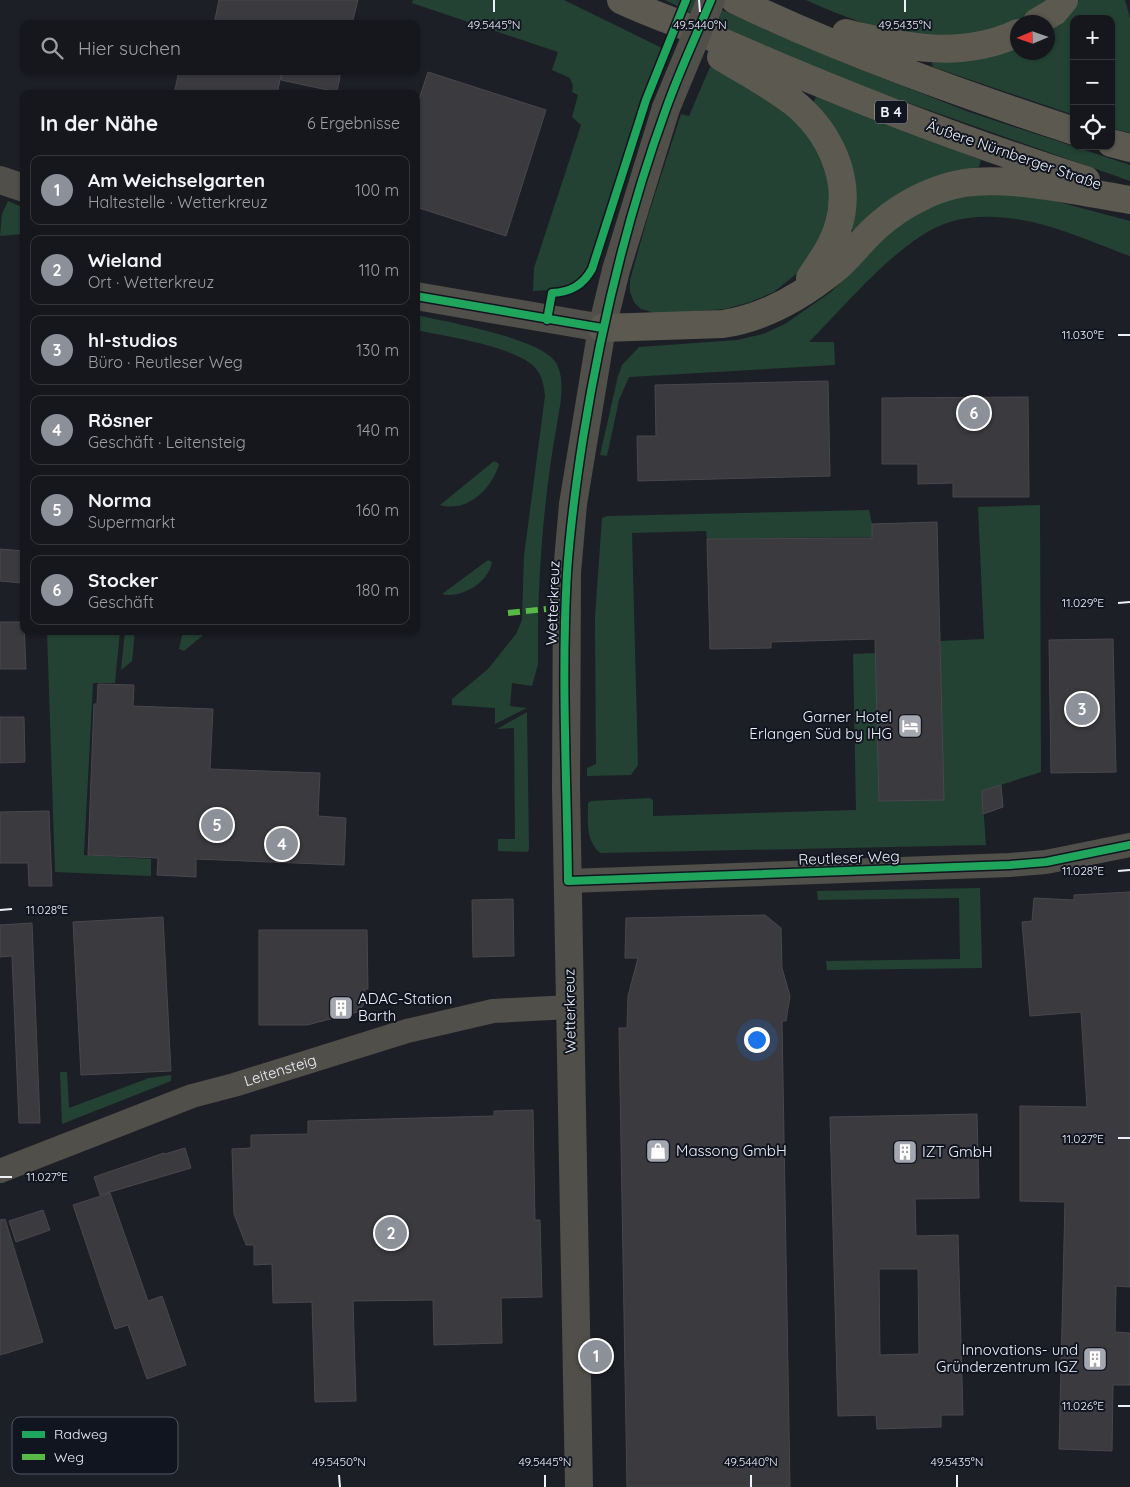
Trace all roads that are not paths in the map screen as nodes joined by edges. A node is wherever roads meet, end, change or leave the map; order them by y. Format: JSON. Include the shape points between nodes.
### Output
{"nodes":[{"id":1,"x":621,"y":0,"type":"edge"},
{"id":2,"x":711,"y":0,"type":"edge"},
{"id":3,"x":1064,"y":0,"type":"edge"},
{"id":4,"x":746,"y":5,"type":"edge"},
{"id":5,"x":1049,"y":15,"type":"edge"},
{"id":6,"x":656,"y":17,"type":"junction"},
{"id":7,"x":1010,"y":37,"type":"edge"},
{"id":8,"x":1070,"y":130,"type":"edge"},
{"id":9,"x":1115,"y":143,"type":"edge"},
{"id":10,"x":1130,"y":148,"type":"edge"},
{"id":11,"x":1130,"y":194,"type":"edge"},
{"id":12,"x":1130,"y":200,"type":"edge"},
{"id":13,"x":796,"y":295,"type":"junction"},
{"id":14,"x":420,"y":297,"type":"edge"},
{"id":15,"x":602,"y":328,"type":"junction"},
{"id":16,"x":1130,"y":845,"type":"edge"},
{"id":17,"x":568,"y":882,"type":"junction"},
{"id":18,"x":570,"y":1007,"type":"junction"},
{"id":19,"x":0,"y":1171,"type":"edge"},
{"id":20,"x":579,"y":1487,"type":"edge"}],
"edges":[{"from":1,"to":6,"type":"highway","name":"Äußere Nürnberger Straße","number":"B 4"},
{"from":2,"to":15,"type":"street","name":"Wetterkreuz","bridge":true,"via":[[666,108],[616,270]]},
{"from":3,"to":5,"type":"highway"},
{"from":4,"to":7,"type":"highway","via":[[916,49],[970,48]]},
{"from":4,"to":8,"type":"highway","via":[[842,47],[967,95]]},
{"from":6,"to":11,"type":"highway","name":"Äußere Nürnberger Straße","number":"B 4","via":[[717,39],[885,110]]},
{"from":6,"to":13,"type":"highway","via":[[793,103],[819,128],[828,143],[842,184],[839,224],[823,259]]},
{"from":9,"to":10,"type":"highway"},
{"from":12,"to":13,"type":"highway","via":[[1004,182],[963,183],[940,189],[880,224],[835,270]]},
{"from":13,"to":15,"type":"highway","via":[[765,314],[741,322]]},
{"from":14,"to":15,"type":"street"},
{"from":15,"to":17,"type":"street","name":"Wetterkreuz","via":[[573,504],[567,573]]},
{"from":16,"to":17,"type":"street","name":"Reutleser Weg","via":[[1046,862],[1010,865]]},
{"from":17,"to":18,"type":"street","name":"Wetterkreuz"},
{"from":18,"to":19,"type":"street","name":"Leitensteig","via":[[494,1011],[407,1031],[192,1096]]},
{"from":18,"to":20,"type":"street","name":"Wetterkreuz"}]}
